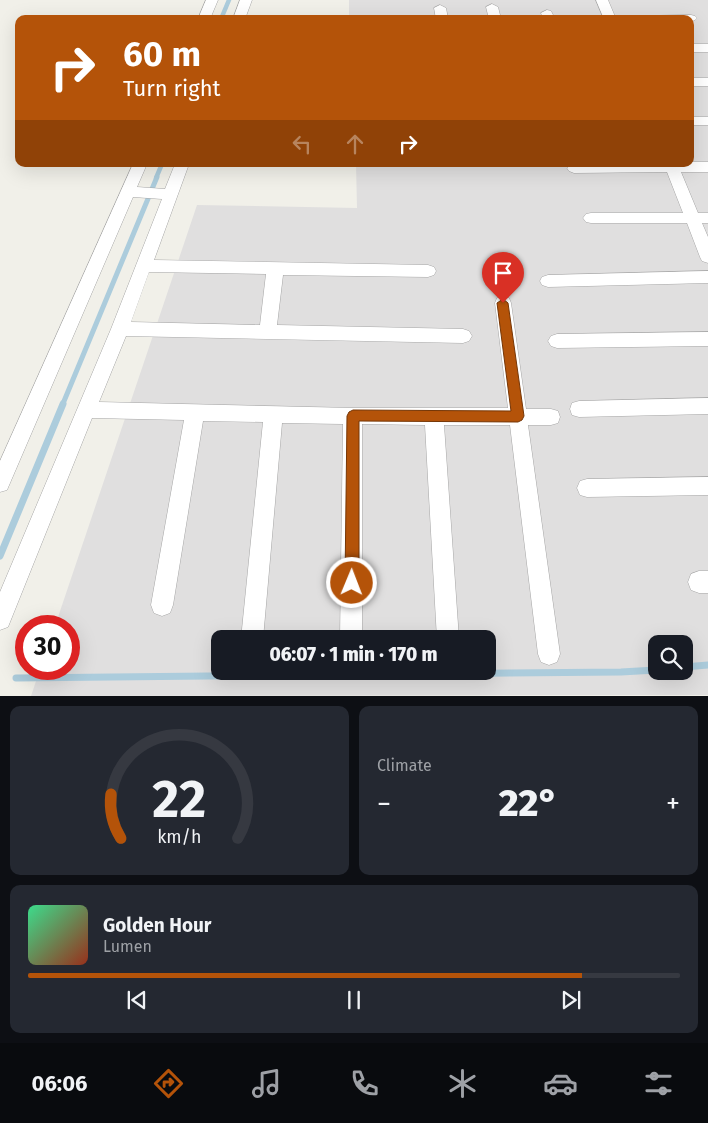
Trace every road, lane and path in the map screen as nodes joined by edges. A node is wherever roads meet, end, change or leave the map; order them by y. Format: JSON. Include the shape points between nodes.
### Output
{"nodes":[{"id":1,"x":212,"y":0,"type":"edge"},
{"id":2,"x":246,"y":0,"type":"edge"},
{"id":3,"x":602,"y":0,"type":"edge"},
{"id":4,"x":206,"y":15,"type":"edge"},
{"id":5,"x":240,"y":15,"type":"edge"},
{"id":6,"x":608,"y":15,"type":"edge"},
{"id":7,"x":694,"y":48,"type":"edge"},
{"id":8,"x":708,"y":48,"type":"edge"},
{"id":9,"x":694,"y":82,"type":"edge"},
{"id":10,"x":708,"y":82,"type":"edge"},
{"id":11,"x":694,"y":121,"type":"edge"},
{"id":12,"x":708,"y":121,"type":"edge"},
{"id":13,"x":694,"y":166,"type":"edge"},
{"id":14,"x":139,"y":167,"type":"edge"},
{"id":15,"x":180,"y":167,"type":"edge"},
{"id":16,"x":606,"y":167,"type":"edge"},
{"id":17,"x":672,"y":167,"type":"edge"},
{"id":18,"x":708,"y":167,"type":"edge"},
{"id":19,"x":574,"y":168,"type":"dead end"},
{"id":20,"x":135,"y":191,"type":"junction"},
{"id":21,"x":165,"y":194,"type":"junction"},
{"id":22,"x":592,"y":218,"type":"dead end"},
{"id":23,"x":701,"y":218,"type":"edge"},
{"id":24,"x":708,"y":257,"type":"edge"},
{"id":25,"x":144,"y":266,"type":"junction"},
{"id":26,"x":275,"y":270,"type":"junction"},
{"id":27,"x":428,"y":271,"type":"dead end"},
{"id":28,"x":708,"y":277,"type":"edge"},
{"id":29,"x":548,"y":281,"type":"dead end"},
{"id":30,"x":503,"y":303,"type":"dead end"},
{"id":31,"x":120,"y":329,"type":"junction"},
{"id":32,"x":268,"y":332,"type":"junction"},
{"id":33,"x":463,"y":336,"type":"dead end"},
{"id":34,"x":708,"y":339,"type":"edge"},
{"id":35,"x":558,"y":341,"type":"dead end"},
{"id":36,"x":708,"y":406,"type":"edge"},
{"id":37,"x":579,"y":409,"type":"dead end"},
{"id":38,"x":87,"y":410,"type":"junction"},
{"id":39,"x":195,"y":412,"type":"junction"},
{"id":40,"x":273,"y":413,"type":"junction"},
{"id":41,"x":434,"y":415,"type":"junction"},
{"id":42,"x":353,"y":416,"type":"junction"},
{"id":43,"x":518,"y":416,"type":"junction"},
{"id":44,"x":551,"y":417,"type":"dead end"},
{"id":45,"x":0,"y":482,"type":"edge"},
{"id":46,"x":708,"y":486,"type":"edge"},
{"id":47,"x":587,"y":488,"type":"dead end"},
{"id":48,"x":162,"y":605,"type":"dead end"},
{"id":49,"x":0,"y":619,"type":"edge"},
{"id":50,"x":253,"y":630,"type":"edge"},
{"id":51,"x":351,"y":630,"type":"edge"},
{"id":52,"x":447,"y":630,"type":"edge"},
{"id":53,"x":549,"y":654,"type":"dead end"}],
"edges":[{"from":1,"to":4,"type":"street"},
{"from":2,"to":5,"type":"street"},
{"from":3,"to":6,"type":"street"},
{"from":7,"to":8,"type":"street"},
{"from":9,"to":10,"type":"street"},
{"from":11,"to":12,"type":"street"},
{"from":13,"to":18,"type":"street"},
{"from":14,"to":20,"type":"street"},
{"from":15,"to":21,"type":"street"},
{"from":16,"to":19,"type":"street"},
{"from":17,"to":23,"type":"street"},
{"from":20,"to":21,"type":"street"},
{"from":20,"to":45,"type":"street"},
{"from":21,"to":25,"type":"street"},
{"from":22,"to":23,"type":"street"},
{"from":23,"to":24,"type":"street"},
{"from":25,"to":26,"type":"street"},
{"from":25,"to":31,"type":"street"},
{"from":26,"to":27,"type":"street"},
{"from":26,"to":32,"type":"street"},
{"from":28,"to":29,"type":"street"},
{"from":30,"to":43,"type":"street"},
{"from":31,"to":32,"type":"street"},
{"from":31,"to":38,"type":"street"},
{"from":32,"to":33,"type":"street"},
{"from":34,"to":35,"type":"street"},
{"from":36,"to":37,"type":"street"},
{"from":38,"to":39,"type":"street"},
{"from":38,"to":49,"type":"street"},
{"from":39,"to":40,"type":"street"},
{"from":39,"to":48,"type":"street"},
{"from":40,"to":42,"type":"street"},
{"from":40,"to":50,"type":"street"},
{"from":41,"to":42,"type":"street"},
{"from":41,"to":43,"type":"street"},
{"from":41,"to":52,"type":"street"},
{"from":42,"to":51,"type":"street"},
{"from":43,"to":44,"type":"street"},
{"from":43,"to":53,"type":"street"},
{"from":46,"to":47,"type":"street"}]}
